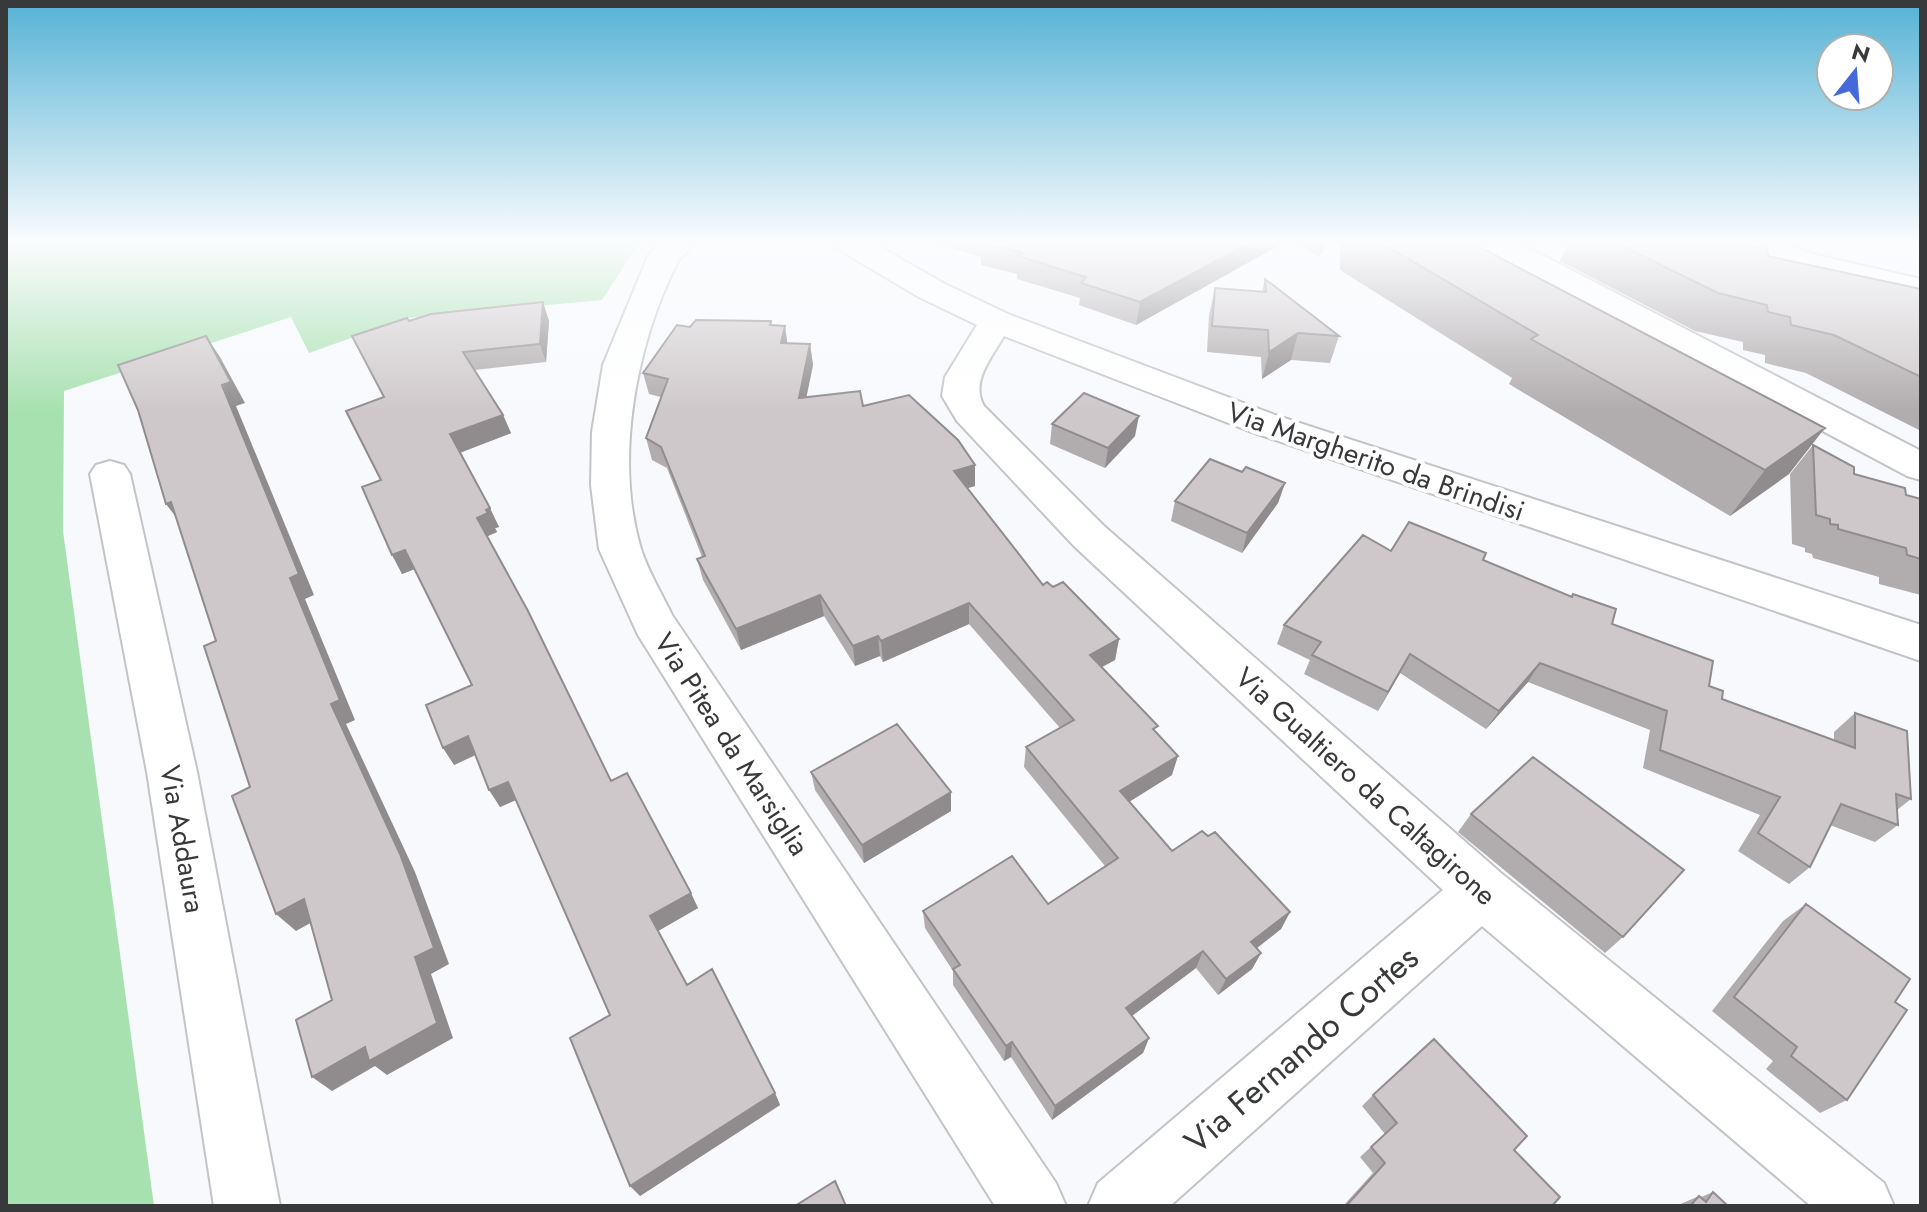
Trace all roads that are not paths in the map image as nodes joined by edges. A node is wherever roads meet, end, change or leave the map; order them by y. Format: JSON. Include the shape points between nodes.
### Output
{"nodes":[{"id":1,"x":648,"y":298,"type":"edge"},
{"id":2,"x":947,"y":298,"type":"edge"},
{"id":3,"x":1599,"y":298,"type":"edge"},
{"id":4,"x":996,"y":321,"type":"junction"},
{"id":5,"x":1921,"y":467,"type":"edge"},
{"id":6,"x":110,"y":474,"type":"dead end"},
{"id":7,"x":1921,"y":643,"type":"edge"},
{"id":8,"x":1482,"y":891,"type":"junction"},
{"id":9,"x":247,"y":1206,"type":"edge"},
{"id":10,"x":1033,"y":1206,"type":"edge"},
{"id":11,"x":1121,"y":1206,"type":"edge"},
{"id":12,"x":1861,"y":1206,"type":"edge"}],
"edges":[{"from":1,"to":10,"type":"street","name":"Via Pitea da Marsiglia","via":[[621,365],[611,432],[611,485],[620,549],[654,623]]},
{"from":2,"to":4,"type":"street","name":"Via Margherito da Brindisi"},
{"from":3,"to":5,"type":"street"},
{"from":4,"to":7,"type":"street","name":"Via Margherito da Brindisi","via":[[1262,423]]},
{"from":4,"to":8,"type":"street","name":"Via Gualtiero da Caltagirone","via":[[963,377],[960,396],[970,413],[1089,536]]},
{"from":6,"to":9,"type":"street","name":"Via Addaura","via":[[172,772]]},
{"from":8,"to":11,"type":"street","name":"Via Fernando Cortes"},
{"from":8,"to":12,"type":"street","name":"Via Gualtiero da Caltagirone"}]}
